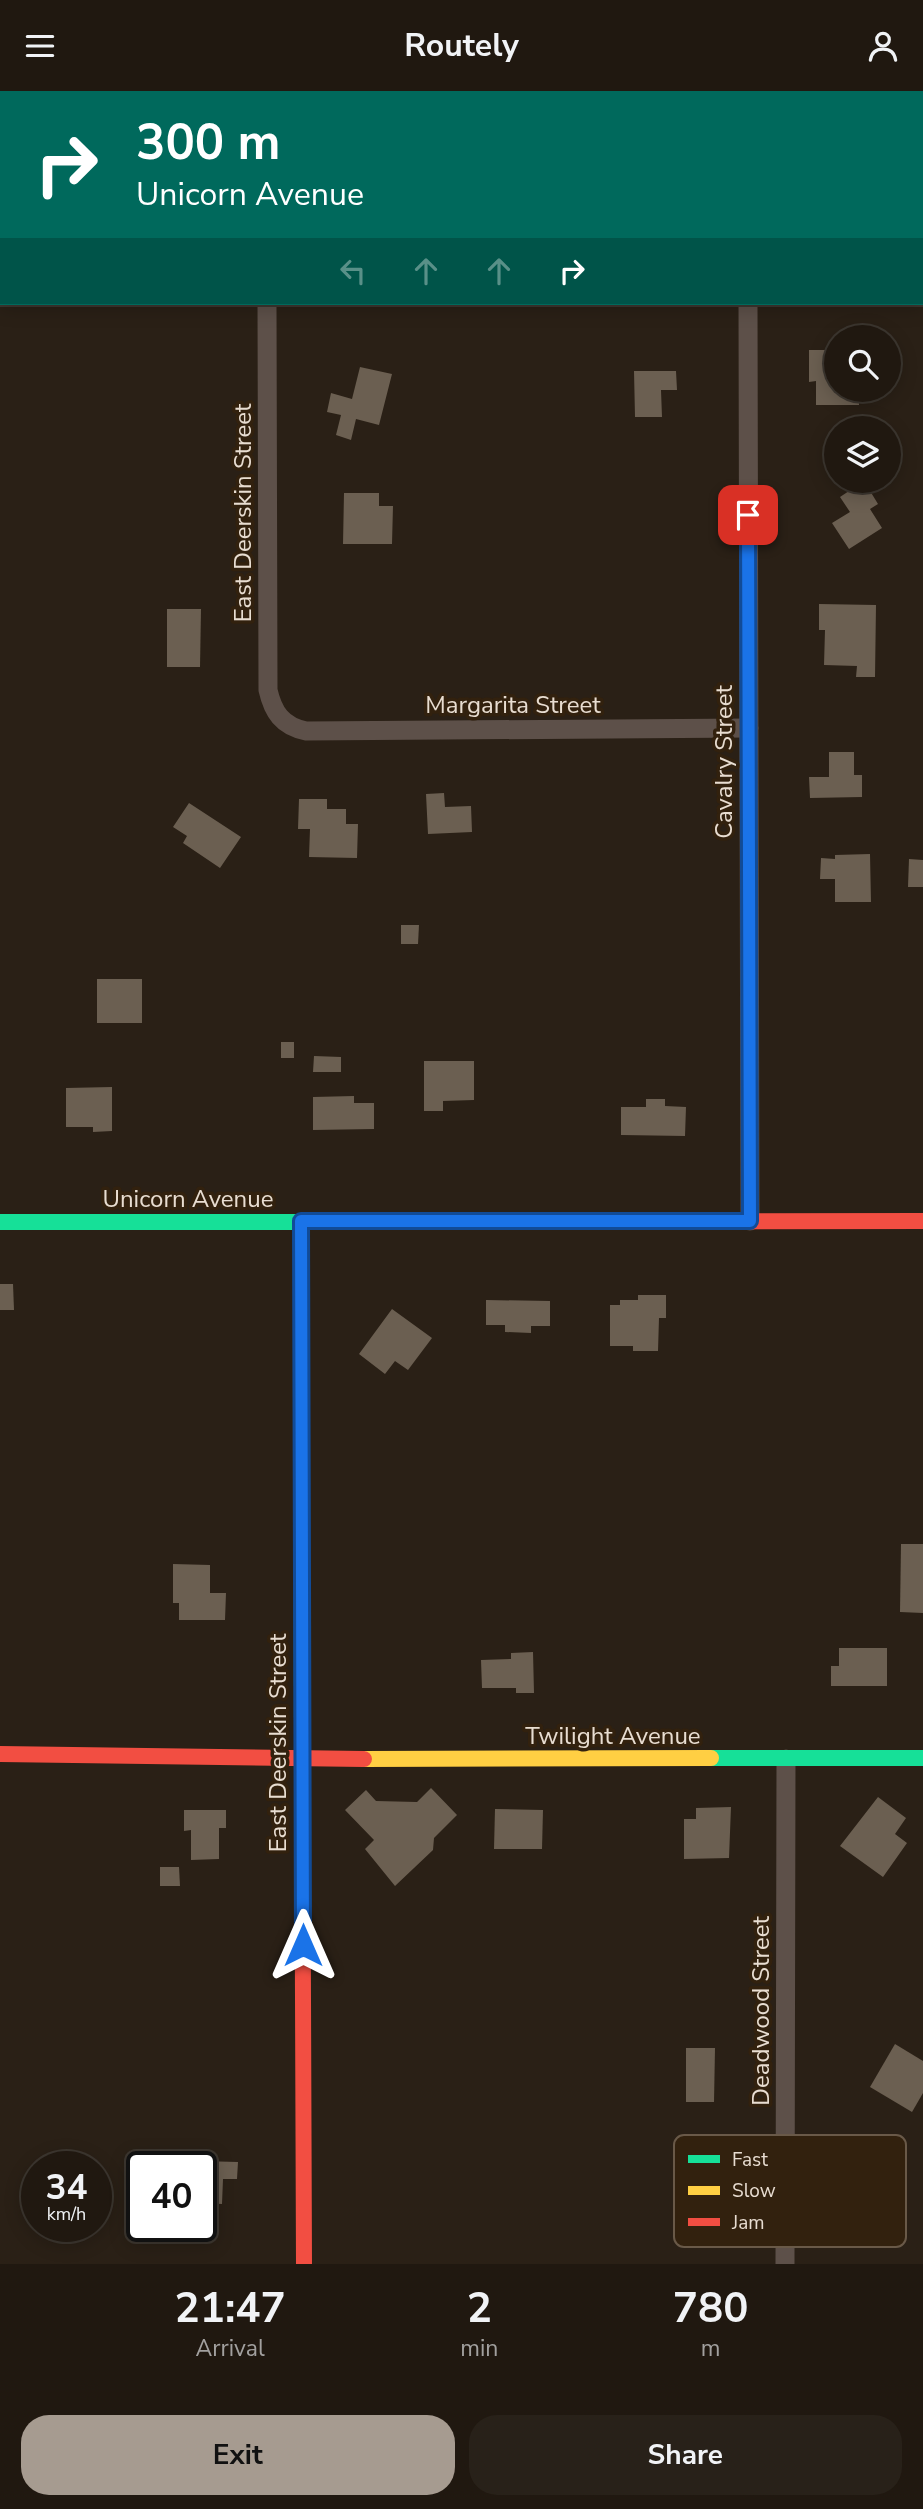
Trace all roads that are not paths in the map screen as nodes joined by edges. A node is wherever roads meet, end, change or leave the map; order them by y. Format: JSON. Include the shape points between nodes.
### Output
{"nodes":[{"id":1,"x":267,"y":305,"type":"edge"},
{"id":2,"x":748,"y":305,"type":"edge"},
{"id":3,"x":280,"y":720,"type":"joint"},
{"id":4,"x":749,"y":728,"type":"junction"},
{"id":5,"x":301,"y":1221,"type":"junction"},
{"id":6,"x":750,"y":1221,"type":"junction"},
{"id":7,"x":923,"y":1221,"type":"edge"},
{"id":8,"x":0,"y":1222,"type":"edge"},
{"id":9,"x":0,"y":1754,"type":"edge"},
{"id":10,"x":923,"y":1758,"type":"edge"},
{"id":11,"x":303,"y":1759,"type":"junction"},
{"id":12,"x":786,"y":1759,"type":"junction"},
{"id":13,"x":785,"y":2135,"type":"edge"},
{"id":14,"x":304,"y":2264,"type":"edge"}],
"edges":[{"from":1,"to":3,"type":"street","name":"East Deerskin Street","via":[[268,690]]},
{"from":2,"to":4,"type":"street","name":"Cavalry Street"},
{"from":3,"to":4,"type":"street","name":"Margarita Street","via":[[306,731]]},
{"from":4,"to":6,"type":"street","name":"Cavalry Street"},
{"from":5,"to":6,"type":"street","name":"Unicorn Avenue"},
{"from":5,"to":8,"type":"street","name":"Unicorn Avenue"},
{"from":5,"to":11,"type":"street","name":"East Deerskin Street"},
{"from":6,"to":7,"type":"street","name":"Unicorn Avenue"},
{"from":9,"to":11,"type":"street","name":"Twilight Avenue"},
{"from":10,"to":12,"type":"street","name":"Twilight Avenue"},
{"from":11,"to":12,"type":"street","name":"Twilight Avenue"},
{"from":11,"to":14,"type":"street","name":"East Deerskin Street"},
{"from":12,"to":13,"type":"street","name":"Deadwood Street"}]}
